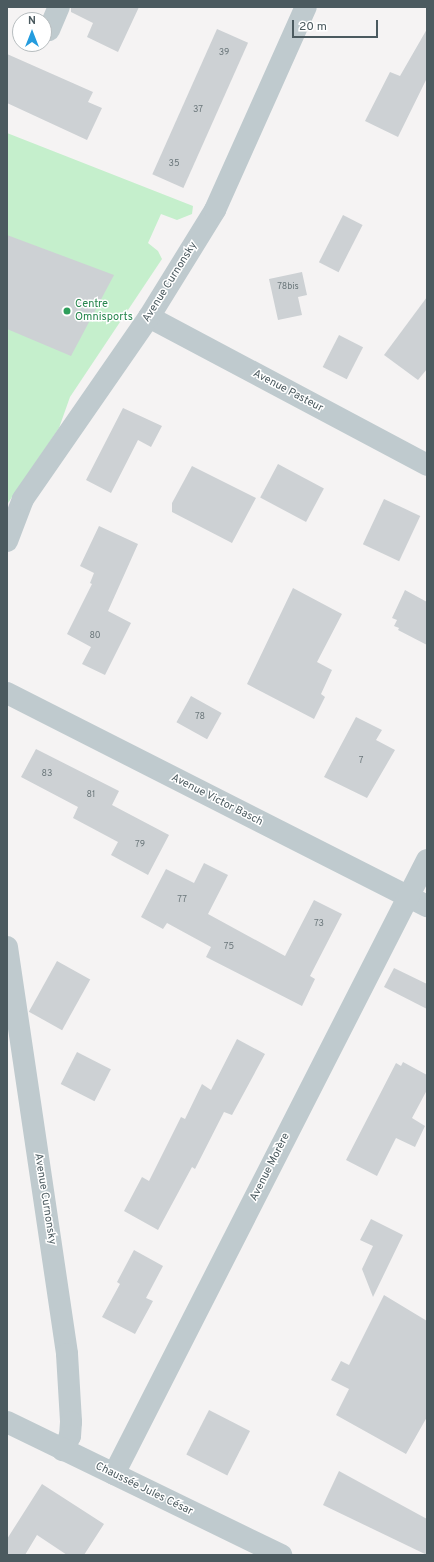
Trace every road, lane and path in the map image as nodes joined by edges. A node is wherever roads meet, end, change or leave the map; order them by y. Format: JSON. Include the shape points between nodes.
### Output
{"nodes":[{"id":1,"x":59,"y":7,"type":"edge"},
{"id":2,"x":306,"y":7,"type":"edge"},
{"id":3,"x":52,"y":23,"type":"edge"},
{"id":4,"x":149,"y":318,"type":"junction"},
{"id":5,"x":427,"y":466,"type":"edge"},
{"id":6,"x":15,"y":495,"type":"edge"},
{"id":7,"x":7,"y":541,"type":"edge"},
{"id":8,"x":7,"y":693,"type":"edge"},
{"id":9,"x":427,"y":860,"type":"edge"},
{"id":10,"x":418,"y":901,"type":"edge"},
{"id":11,"x":7,"y":947,"type":"edge"},
{"id":12,"x":7,"y":1422,"type":"edge"},
{"id":13,"x":63,"y":1450,"type":"junction"},
{"id":14,"x":114,"y":1474,"type":"junction"},
{"id":15,"x":280,"y":1555,"type":"edge"}],
"edges":[{"from":1,"to":3,"type":"street"},
{"from":2,"to":4,"type":"street","name":"Avenue Curnonsky","via":[[215,210]]},
{"from":4,"to":5,"type":"street","name":"Avenue Pasteur"},
{"from":4,"to":6,"type":"street","name":"Avenue Curnonsky"},
{"from":6,"to":7,"type":"street","name":"Avenue Curnonsky"},
{"from":8,"to":10,"type":"street","name":"Avenue Victor Basch"},
{"from":9,"to":10,"type":"street","name":"Avenue Morère"},
{"from":10,"to":14,"type":"street","name":"Avenue Morère"},
{"from":11,"to":13,"type":"street","name":"Avenue Curnonsky","via":[[67,1354],[72,1422],[70,1436]]},
{"from":12,"to":13,"type":"street","name":"Chaussée Jules César"},
{"from":13,"to":14,"type":"street","name":"Chaussée Jules César"},
{"from":14,"to":15,"type":"street","name":"Chaussée Jules César"}]}
